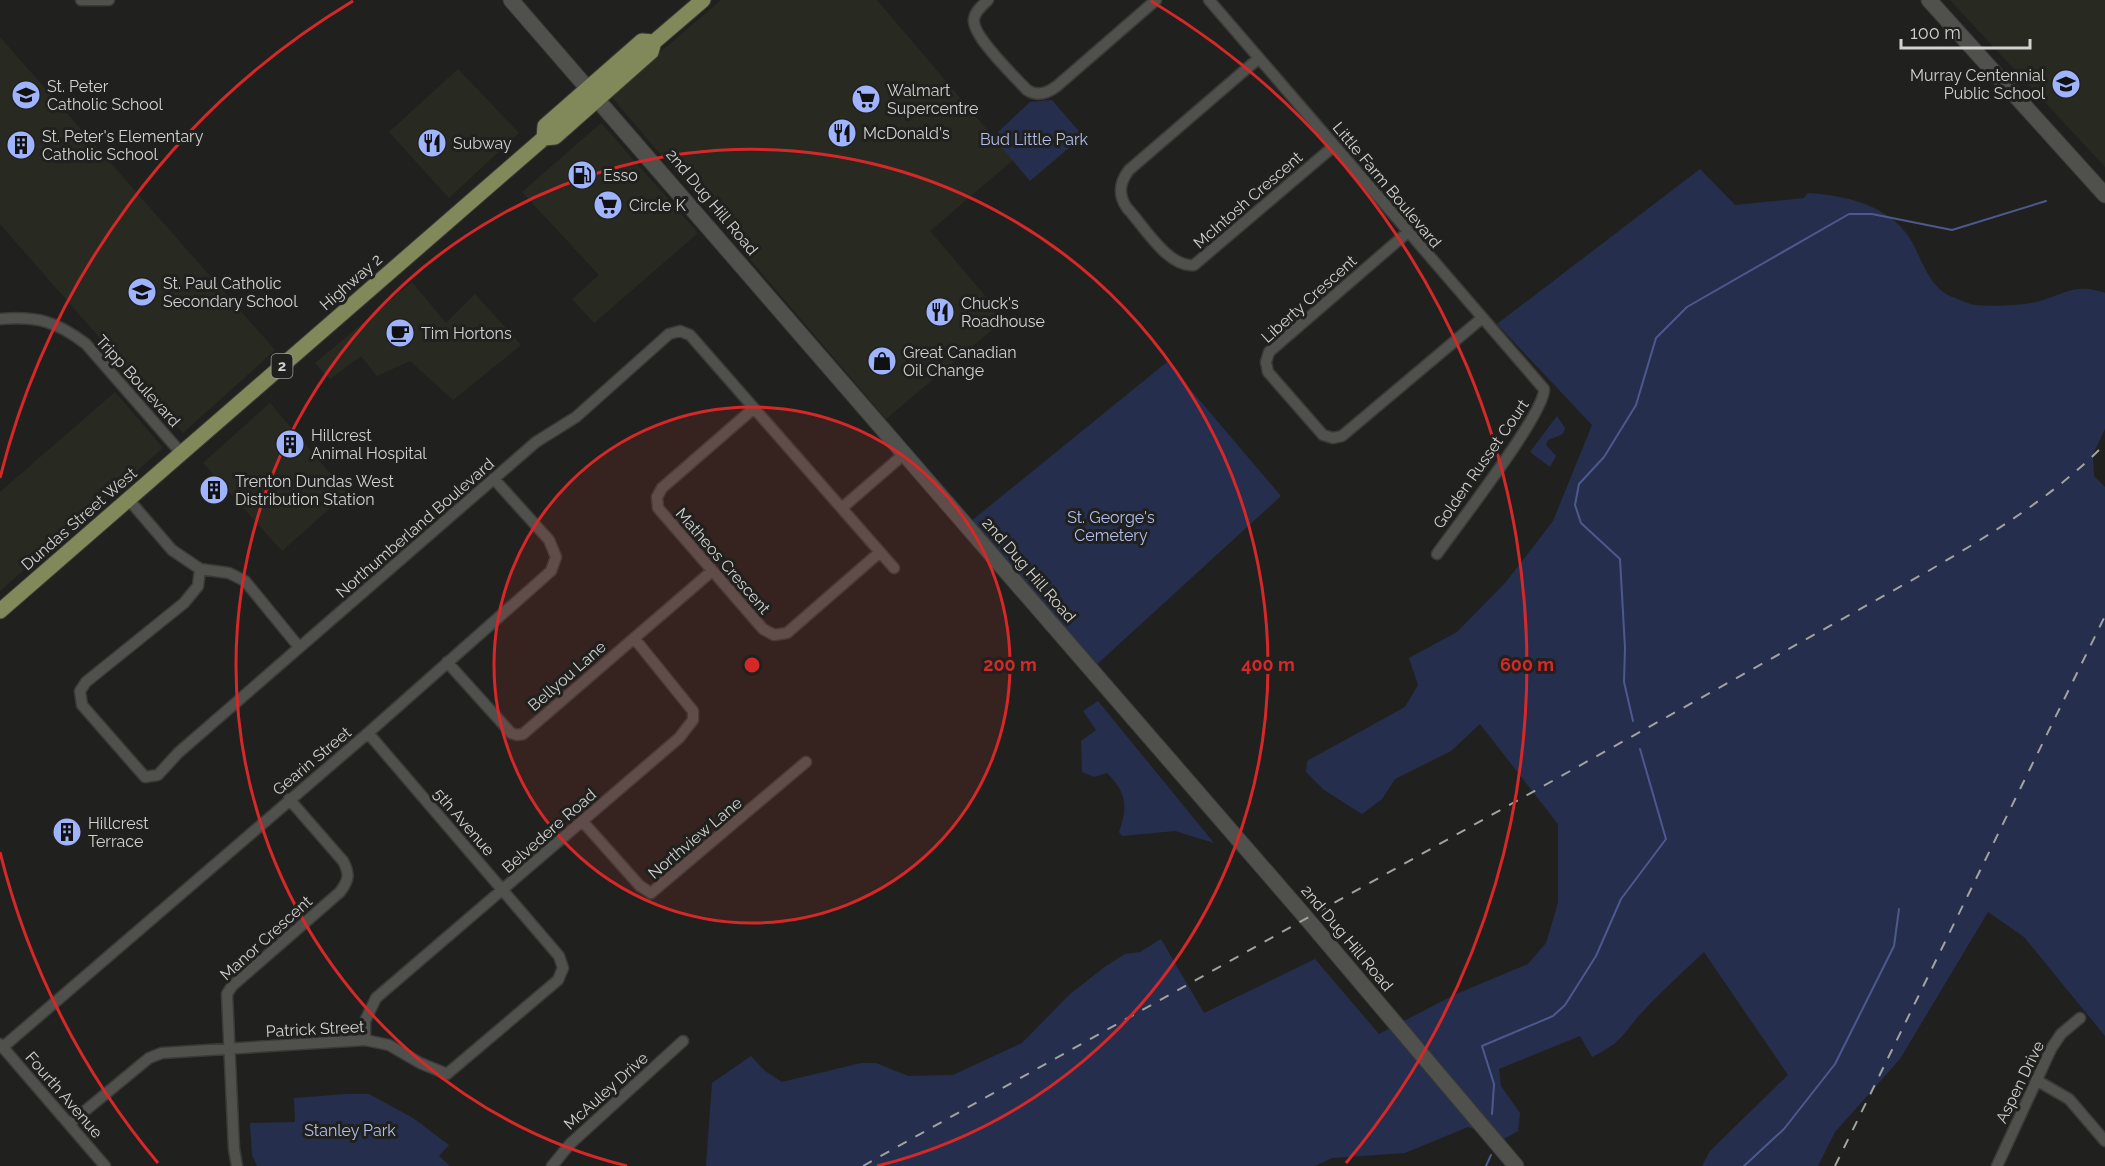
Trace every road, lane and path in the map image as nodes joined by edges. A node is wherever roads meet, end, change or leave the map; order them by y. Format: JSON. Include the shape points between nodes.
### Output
{"nodes":[{"id":1,"x":81,"y":0,"type":"edge"},
{"id":2,"x":109,"y":0,"type":"edge"},
{"id":3,"x":511,"y":0,"type":"edge"},
{"id":4,"x":704,"y":0,"type":"edge"},
{"id":5,"x":988,"y":0,"type":"edge"},
{"id":6,"x":1156,"y":0,"type":"edge"},
{"id":7,"x":1209,"y":0,"type":"edge"},
{"id":8,"x":1929,"y":0,"type":"edge"},
{"id":9,"x":1259,"y":58,"type":"junction"},
{"id":10,"x":594,"y":93,"type":"junction"},
{"id":11,"x":1334,"y":146,"type":"junction"},
{"id":12,"x":2105,"y":195,"type":"edge"},
{"id":13,"x":1408,"y":232,"type":"junction"},
{"id":14,"x":0,"y":319,"type":"edge"},
{"id":15,"x":1481,"y":319,"type":"junction"},
{"id":16,"x":1544,"y":389,"type":"joint"},
{"id":17,"x":754,"y":408,"type":"junction"},
{"id":18,"x":182,"y":454,"type":"junction"},
{"id":19,"x":904,"y":454,"type":"junction"},
{"id":20,"x":494,"y":479,"type":"junction"},
{"id":21,"x":129,"y":500,"type":"junction"},
{"id":22,"x":842,"y":508,"type":"junction"},
{"id":23,"x":880,"y":552,"type":"junction"},
{"id":24,"x":1437,"y":554,"type":"dead end"},
{"id":25,"x":894,"y":568,"type":"dead end"},
{"id":26,"x":200,"y":569,"type":"junction"},
{"id":27,"x":712,"y":571,"type":"junction"},
{"id":28,"x":0,"y":611,"type":"edge"},
{"id":29,"x":634,"y":638,"type":"junction"},
{"id":30,"x":299,"y":647,"type":"junction"},
{"id":31,"x":447,"y":662,"type":"junction"},
{"id":32,"x":368,"y":734,"type":"junction"},
{"id":33,"x":806,"y":762,"type":"dead end"},
{"id":34,"x":289,"y":799,"type":"junction"},
{"id":35,"x":583,"y":822,"type":"junction"},
{"id":36,"x":504,"y":890,"type":"junction"},
{"id":37,"x":560,"y":958,"type":"joint"},
{"id":38,"x":2080,"y":1018,"type":"dead end"},
{"id":39,"x":365,"y":1040,"type":"junction"},
{"id":40,"x":683,"y":1041,"type":"dead end"},
{"id":41,"x":1,"y":1046,"type":"edge"},
{"id":42,"x":228,"y":1049,"type":"junction"},
{"id":43,"x":2036,"y":1080,"type":"junction"},
{"id":44,"x":69,"y":1124,"type":"junction"},
{"id":45,"x":2105,"y":1141,"type":"edge"},
{"id":46,"x":105,"y":1166,"type":"edge"},
{"id":47,"x":237,"y":1166,"type":"edge"},
{"id":48,"x":552,"y":1166,"type":"edge"},
{"id":49,"x":1516,"y":1166,"type":"edge"},
{"id":50,"x":1997,"y":1166,"type":"edge"}],
"edges":[{"from":1,"to":2,"type":"street"},
{"from":3,"to":10,"type":"street","name":"2nd Dug Hill Road"},
{"from":4,"to":10,"type":"main road","name":"Highway 2","number":"2","via":[[654,42],[642,41]]},
{"from":5,"to":6,"type":"street","via":[[976,13],[977,33],[1027,90],[1036,94],[1057,86]]},
{"from":7,"to":9,"type":"street","name":"Little Farm Boulevard"},
{"from":8,"to":12,"type":"street"},
{"from":9,"to":11,"type":"street","name":"Little Farm Boulevard"},
{"from":9,"to":11,"type":"street","name":"McIntosh Crescent","via":[[1129,170],[1120,193],[1127,208],[1172,259],[1178,264],[1194,265]]},
{"from":10,"to":18,"type":"main road","name":"Highway 2","number":"2","via":[[545,126],[543,138]]},
{"from":10,"to":19,"type":"street","name":"2nd Dug Hill Road"},
{"from":11,"to":13,"type":"street","name":"Little Farm Boulevard"},
{"from":13,"to":15,"type":"street","name":"Little Farm Boulevard"},
{"from":13,"to":15,"type":"street","name":"Liberty Crescent","via":[[1269,352],[1268,372],[1323,435],[1342,436]]},
{"from":14,"to":18,"type":"street","name":"Tripp Boulevard","via":[[21,317],[53,322],[72,333]]},
{"from":15,"to":16,"type":"street","name":"Little Farm Boulevard"},
{"from":16,"to":24,"type":"street","name":"Golden Russet Court","via":[[1542,404]]},
{"from":17,"to":20,"type":"street","name":"Northumberland Boulevard","via":[[690,335],[680,331],[669,334],[576,417],[536,442]]},
{"from":17,"to":22,"type":"street","name":"Northumberland Boulevard"},
{"from":17,"to":27,"type":"street","name":"Matheos Crescent","via":[[662,488],[657,497],[658,508]]},
{"from":18,"to":21,"type":"main road","name":"Dundas Street West","number":"2"},
{"from":19,"to":22,"type":"street"},
{"from":19,"to":49,"type":"street","name":"2nd Dug Hill Road"},
{"from":20,"to":30,"type":"street","name":"Northumberland Boulevard"},
{"from":20,"to":31,"type":"street","name":"Gearin Street","via":[[549,540],[555,564]]},
{"from":21,"to":26,"type":"street","via":[[172,550]]},
{"from":21,"to":28,"type":"main road","name":"Dundas Street West","number":"2"},
{"from":22,"to":23,"type":"street"},
{"from":23,"to":25,"type":"street"},
{"from":23,"to":27,"type":"street","name":"Matheos Crescent","via":[[787,633],[774,635],[763,629]]},
{"from":26,"to":30,"type":"street","via":[[229,573],[245,581]]},
{"from":26,"to":30,"type":"street","name":"Northumberland Boulevard","via":[[198,586],[184,603],[80,691],[82,705],[145,777],[158,775]]},
{"from":27,"to":29,"type":"street","name":"Bellyou Lane"},
{"from":29,"to":31,"type":"street","name":"Bellyou Lane","via":[[517,735],[501,723]]},
{"from":29,"to":35,"type":"street","name":"Belvedere Road","via":[[693,711],[693,720],[679,738]]},
{"from":31,"to":32,"type":"street","name":"Gearin Street"},
{"from":32,"to":34,"type":"street","name":"Gearin Street"},
{"from":32,"to":36,"type":"street","name":"5th Avenue"},
{"from":33,"to":35,"type":"street","name":"Northview Lane","via":[[651,893],[640,886]]},
{"from":34,"to":41,"type":"street","name":"Gearin Street"},
{"from":34,"to":42,"type":"street","name":"Manor Crescent","via":[[343,861],[349,873],[348,882],[232,986],[225,1002]]},
{"from":35,"to":36,"type":"street","name":"Belvedere Road"},
{"from":36,"to":37,"type":"street","name":"5th Avenue"},
{"from":36,"to":39,"type":"street","name":"Belvedere Road","via":[[376,998],[365,1021]]},
{"from":37,"to":39,"type":"street","name":"Patrick Street","via":[[563,968],[558,980],[447,1074],[389,1045]]},
{"from":38,"to":43,"type":"street","name":"Aspen Drive","via":[[2061,1034]]},
{"from":39,"to":42,"type":"street","name":"Patrick Street"},
{"from":40,"to":48,"type":"street","name":"McAuley Drive","via":[[570,1144]]},
{"from":41,"to":44,"type":"street","name":"Fourth Avenue"},
{"from":42,"to":44,"type":"street","name":"Patrick Street","via":[[162,1053],[149,1058]]},
{"from":42,"to":47,"type":"street","name":"Manor Crescent"},
{"from":43,"to":45,"type":"street","via":[[2069,1099]]},
{"from":43,"to":50,"type":"street","name":"Aspen Drive"},
{"from":44,"to":46,"type":"street","name":"Fourth Avenue"}]}
